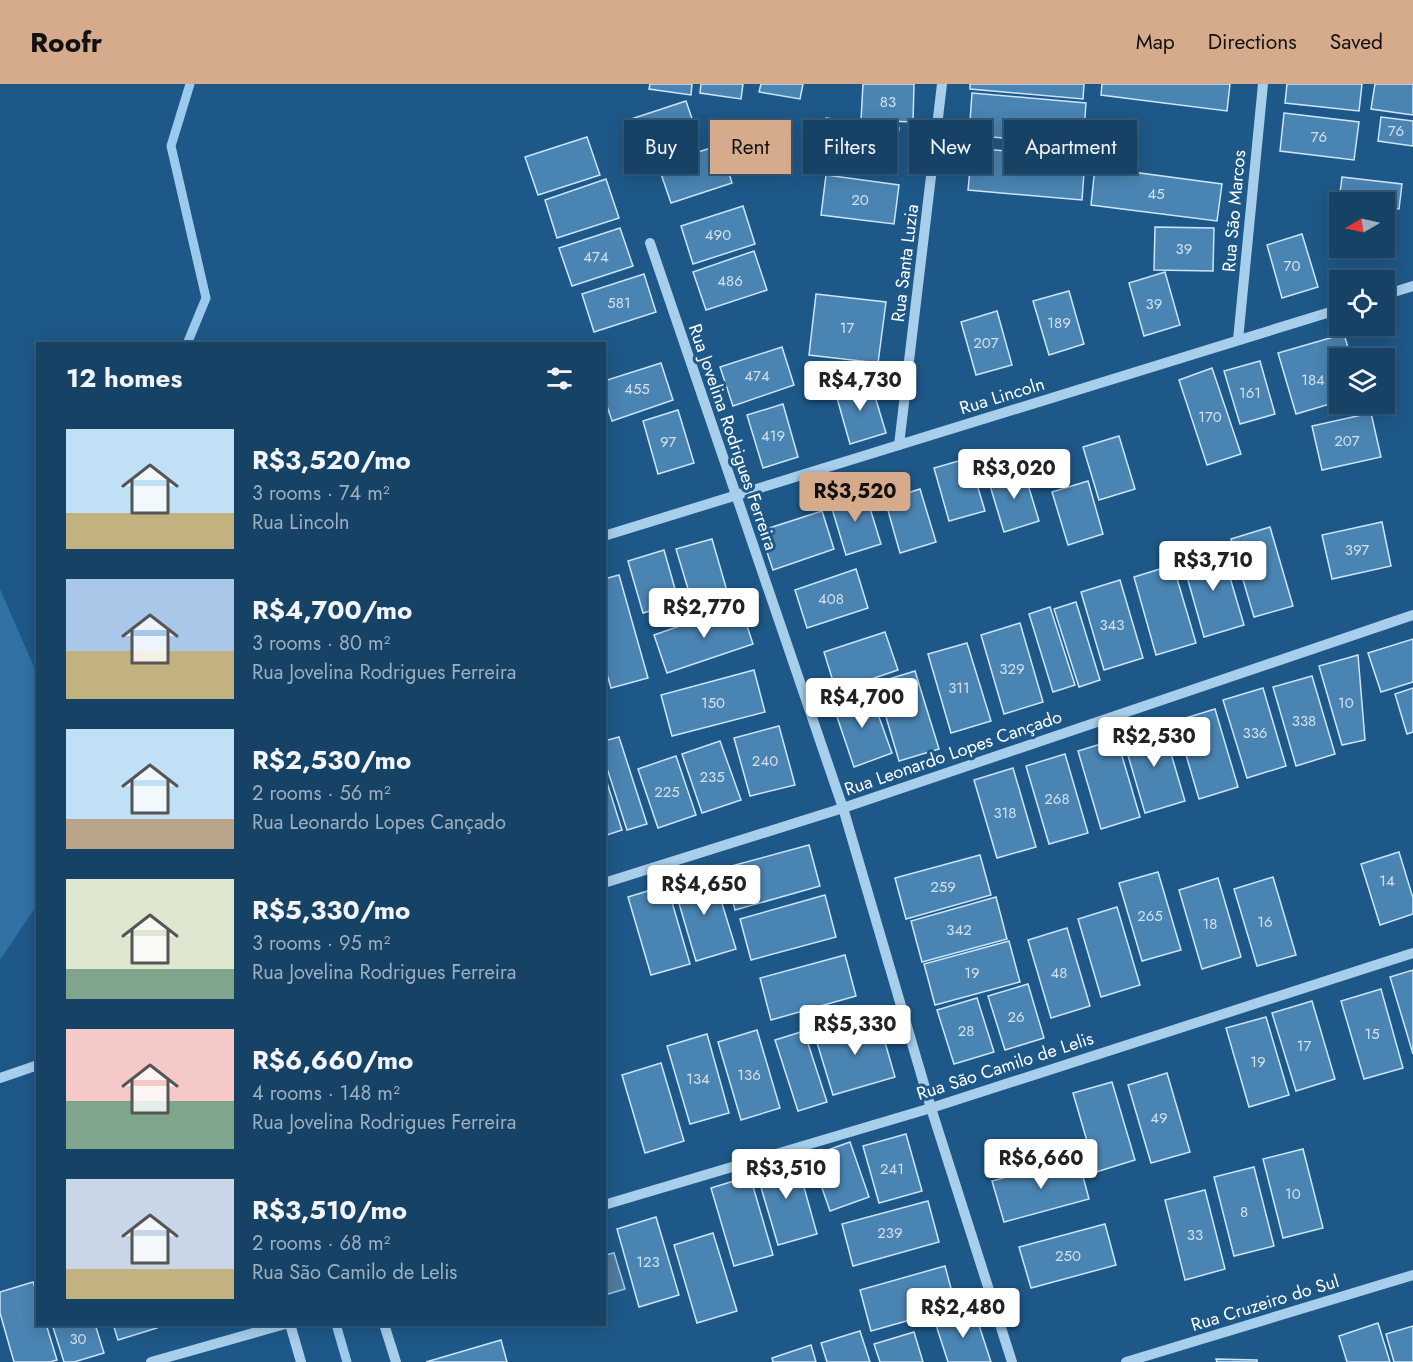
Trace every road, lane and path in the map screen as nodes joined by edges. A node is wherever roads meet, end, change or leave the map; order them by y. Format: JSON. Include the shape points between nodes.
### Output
{"nodes":[{"id":1,"x":942,"y":84,"type":"edge"},
{"id":2,"x":1263,"y":84,"type":"edge"},
{"id":3,"x":650,"y":243,"type":"dead end"},
{"id":4,"x":1413,"y":286,"type":"edge"},
{"id":5,"x":1395,"y":292,"type":"edge"},
{"id":6,"x":1329,"y":312,"type":"edge"},
{"id":7,"x":1238,"y":340,"type":"junction"},
{"id":8,"x":899,"y":445,"type":"junction"},
{"id":9,"x":736,"y":495,"type":"junction"},
{"id":10,"x":606,"y":535,"type":"edge"},
{"id":11,"x":1413,"y":615,"type":"edge"},
{"id":12,"x":843,"y":808,"type":"junction"},
{"id":13,"x":606,"y":882,"type":"edge"},
{"id":14,"x":1413,"y":953,"type":"edge"},
{"id":15,"x":36,"y":1066,"type":"edge"},
{"id":16,"x":0,"y":1078,"type":"edge"},
{"id":17,"x":930,"y":1107,"type":"junction"},
{"id":18,"x":606,"y":1204,"type":"edge"},
{"id":19,"x":1413,"y":1275,"type":"edge"},
{"id":20,"x":278,"y":1326,"type":"edge"},
{"id":21,"x":291,"y":1326,"type":"edge"},
{"id":22,"x":385,"y":1326,"type":"edge"},
{"id":23,"x":152,"y":1362,"type":"edge"},
{"id":24,"x":301,"y":1362,"type":"edge"},
{"id":25,"x":396,"y":1362,"type":"edge"},
{"id":26,"x":1012,"y":1362,"type":"edge"},
{"id":27,"x":1126,"y":1362,"type":"edge"}],
"edges":[{"from":1,"to":8,"type":"street","name":"Rua Santa Luzia"},
{"from":2,"to":7,"type":"street","name":"Rua São Marcos"},
{"from":3,"to":9,"type":"street","name":"Rua Jovelina Rodrigues Ferreira"},
{"from":4,"to":5,"type":"street"},
{"from":6,"to":7,"type":"street","name":"Rua Lincoln"},
{"from":7,"to":8,"type":"street","name":"Rua Lincoln"},
{"from":8,"to":9,"type":"street","name":"Rua Lincoln"},
{"from":9,"to":10,"type":"street","name":"Rua Lincoln"},
{"from":9,"to":12,"type":"street","name":"Rua Jovelina Rodrigues Ferreira"},
{"from":11,"to":12,"type":"street","name":"Rua Leonardo Lopes Cançado"},
{"from":12,"to":13,"type":"street","name":"Rua Leonardo Lopes Cançado"},
{"from":12,"to":17,"type":"street","name":"Rua Jovelina Rodrigues Ferreira"},
{"from":14,"to":17,"type":"street","name":"Rua São Camilo de Lelis"},
{"from":15,"to":16,"type":"street"},
{"from":17,"to":18,"type":"street","name":"Rua São Camilo de Lelis"},
{"from":17,"to":26,"type":"street","name":"Rua Jovelina Rodrigues Ferreira"},
{"from":19,"to":27,"type":"street","name":"Rua Cruzeiro do Sul"},
{"from":20,"to":23,"type":"street"},
{"from":21,"to":24,"type":"street"},
{"from":22,"to":25,"type":"street"}]}
